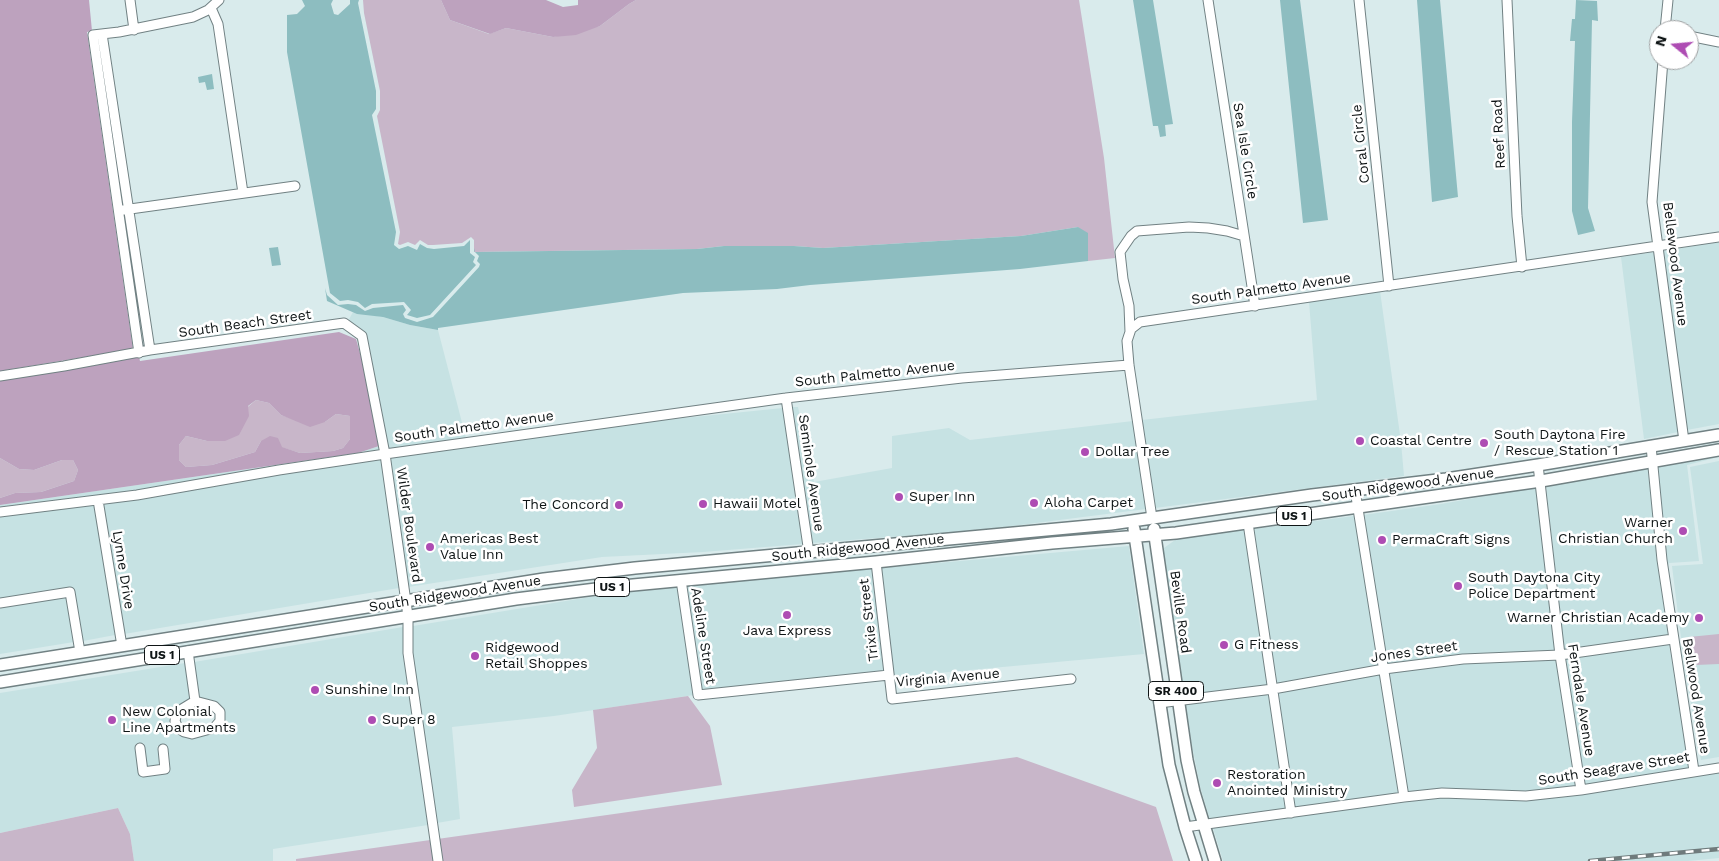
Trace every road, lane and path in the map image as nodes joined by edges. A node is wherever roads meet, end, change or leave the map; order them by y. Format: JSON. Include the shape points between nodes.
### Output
{"nodes":[{"id":1,"x":130,"y":0,"type":"edge"},
{"id":2,"x":219,"y":0,"type":"edge"},
{"id":3,"x":1208,"y":0,"type":"edge"},
{"id":4,"x":1359,"y":0,"type":"edge"},
{"id":5,"x":1507,"y":0,"type":"edge"},
{"id":6,"x":1668,"y":0,"type":"edge"},
{"id":7,"x":211,"y":8,"type":"junction"},
{"id":8,"x":1666,"y":20,"type":"edge"},
{"id":9,"x":134,"y":30,"type":"junction"},
{"id":10,"x":97,"y":35,"type":"junction"},
{"id":11,"x":1699,"y":38,"type":"edge"},
{"id":12,"x":1719,"y":42,"type":"edge"},
{"id":13,"x":1662,"y":70,"type":"edge"},
{"id":14,"x":295,"y":186,"type":"dead end"},
{"id":15,"x":243,"y":193,"type":"junction"},
{"id":16,"x":128,"y":209,"type":"junction"},
{"id":17,"x":118,"y":210,"type":"junction"},
{"id":18,"x":1244,"y":236,"type":"junction"},
{"id":19,"x":1719,"y":237,"type":"edge"},
{"id":20,"x":1659,"y":247,"type":"junction"},
{"id":21,"x":1522,"y":267,"type":"junction"},
{"id":22,"x":1390,"y":286,"type":"junction"},
{"id":23,"x":1255,"y":306,"type":"junction"},
{"id":24,"x":344,"y":323,"type":"joint"},
{"id":25,"x":1130,"y":332,"type":"junction"},
{"id":26,"x":150,"y":350,"type":"junction"},
{"id":27,"x":138,"y":353,"type":"junction"},
{"id":28,"x":1129,"y":365,"type":"junction"},
{"id":29,"x":0,"y":376,"type":"edge"},
{"id":30,"x":786,"y":398,"type":"junction"},
{"id":31,"x":1719,"y":434,"type":"edge"},
{"id":32,"x":1684,"y":441,"type":"junction"},
{"id":33,"x":1650,"y":446,"type":"junction"},
{"id":34,"x":1719,"y":450,"type":"edge"},
{"id":35,"x":385,"y":454,"type":"junction"},
{"id":36,"x":1652,"y":462,"type":"junction"},
{"id":37,"x":1538,"y":465,"type":"junction"},
{"id":38,"x":1540,"y":481,"type":"junction"},
{"id":39,"x":1355,"y":490,"type":"junction"},
{"id":40,"x":98,"y":500,"type":"junction"},
{"id":41,"x":1357,"y":508,"type":"junction"},
{"id":42,"x":0,"y":512,"type":"edge"},
{"id":43,"x":1152,"y":518,"type":"junction"},
{"id":44,"x":1133,"y":520,"type":"junction"},
{"id":45,"x":1248,"y":523,"type":"junction"},
{"id":46,"x":1154,"y":534,"type":"junction"},
{"id":47,"x":1134,"y":536,"type":"junction"},
{"id":48,"x":918,"y":542,"type":"junction"},
{"id":49,"x":809,"y":552,"type":"junction"},
{"id":50,"x":712,"y":562,"type":"junction"},
{"id":51,"x":881,"y":562,"type":"junction"},
{"id":52,"x":681,"y":580,"type":"junction"},
{"id":53,"x":406,"y":600,"type":"junction"},
{"id":54,"x":0,"y":603,"type":"edge"},
{"id":55,"x":408,"y":616,"type":"junction"},
{"id":56,"x":1673,"y":639,"type":"junction"},
{"id":57,"x":122,"y":646,"type":"junction"},
{"id":58,"x":188,"y":651,"type":"junction"},
{"id":59,"x":80,"y":652,"type":"junction"},
{"id":60,"x":1560,"y":655,"type":"junction"},
{"id":61,"x":0,"y":665,"type":"edge"},
{"id":62,"x":1384,"y":669,"type":"junction"},
{"id":63,"x":889,"y":675,"type":"junction"},
{"id":64,"x":1071,"y":679,"type":"dead end"},
{"id":65,"x":0,"y":682,"type":"edge"},
{"id":66,"x":1273,"y":689,"type":"junction"},
{"id":67,"x":698,"y":695,"type":"joint"},
{"id":68,"x":195,"y":701,"type":"junction"},
{"id":69,"x":1178,"y":701,"type":"junction"},
{"id":70,"x":1159,"y":703,"type":"junction"},
{"id":71,"x":140,"y":748,"type":"dead end"},
{"id":72,"x":162,"y":749,"type":"dead end"},
{"id":73,"x":1719,"y":768,"type":"edge"},
{"id":74,"x":1694,"y":771,"type":"junction"},
{"id":75,"x":1582,"y":790,"type":"junction"},
{"id":76,"x":1404,"y":797,"type":"junction"},
{"id":77,"x":1291,"y":813,"type":"junction"},
{"id":78,"x":1203,"y":825,"type":"junction"},
{"id":79,"x":1185,"y":827,"type":"junction"},
{"id":80,"x":438,"y":861,"type":"edge"},
{"id":81,"x":1196,"y":861,"type":"edge"},
{"id":82,"x":1215,"y":861,"type":"edge"}],
"edges":[{"from":1,"to":9,"type":"street"},
{"from":2,"to":7,"type":"street"},
{"from":3,"to":18,"type":"street","name":"Sea Isle Circle"},
{"from":4,"to":22,"type":"street","name":"Coral Circle"},
{"from":5,"to":21,"type":"street","name":"Reef Road"},
{"from":6,"to":8,"type":"street"},
{"from":7,"to":9,"type":"street","via":[[192,17]]},
{"from":7,"to":15,"type":"street","via":[[218,24]]},
{"from":9,"to":10,"type":"street"},
{"from":10,"to":16,"type":"street"},
{"from":10,"to":17,"type":"street"},
{"from":11,"to":12,"type":"street"},
{"from":13,"to":20,"type":"street","name":"Bellewood Avenue","via":[[1652,202]]},
{"from":14,"to":15,"type":"street"},
{"from":15,"to":16,"type":"street"},
{"from":16,"to":17,"type":"street"},
{"from":16,"to":26,"type":"street"},
{"from":17,"to":27,"type":"street"},
{"from":18,"to":23,"type":"street","name":"Sea Isle Circle"},
{"from":18,"to":25,"type":"street","via":[[1189,227],[1137,231],[1131,236],[1120,252]]},
{"from":19,"to":20,"type":"street","name":"South Palmetto Avenue"},
{"from":20,"to":21,"type":"street","name":"South Palmetto Avenue"},
{"from":20,"to":32,"type":"street","name":"Bellewood Avenue"},
{"from":21,"to":22,"type":"street","name":"South Palmetto Avenue"},
{"from":22,"to":23,"type":"street","name":"South Palmetto Avenue"},
{"from":23,"to":25,"type":"street","name":"South Palmetto Avenue","via":[[1140,322]]},
{"from":24,"to":26,"type":"street","name":"South Beach Street"},
{"from":24,"to":35,"type":"street","name":"Wilder Boulevard","via":[[362,336]]},
{"from":25,"to":28,"type":"street"},
{"from":26,"to":27,"type":"street","name":"South Beach Street"},
{"from":27,"to":29,"type":"street","name":"South Beach Street"},
{"from":28,"to":30,"type":"street","name":"South Palmetto Avenue","via":[[962,378]]},
{"from":28,"to":43,"type":"street","name":"Beville Road"},
{"from":30,"to":35,"type":"street","name":"South Palmetto Avenue"},
{"from":30,"to":49,"type":"street","name":"Seminole Avenue"},
{"from":31,"to":32,"type":"main road","name":"South Ridgewood Avenue","number":"US 1"},
{"from":32,"to":33,"type":"main road","name":"South Ridgewood Avenue","number":"US 1"},
{"from":33,"to":36,"type":"street","name":"Bellwood Avenue"},
{"from":33,"to":37,"type":"main road","name":"South Ridgewood Avenue","number":"US 1"},
{"from":34,"to":36,"type":"main road","name":"South Ridgewood Avenue","number":"US 1"},
{"from":35,"to":40,"type":"street","name":"South Palmetto Avenue"},
{"from":35,"to":53,"type":"street","name":"Wilder Boulevard"},
{"from":36,"to":38,"type":"main road","name":"South Ridgewood Avenue","number":"US 1"},
{"from":36,"to":56,"type":"street","name":"Bellwood Avenue"},
{"from":37,"to":38,"type":"street","name":"Ferndale Avenue"},
{"from":37,"to":39,"type":"main road","name":"South Ridgewood Avenue","number":"US 1"},
{"from":38,"to":41,"type":"main road","name":"South Ridgewood Avenue","number":"US 1"},
{"from":38,"to":60,"type":"street","name":"Ferndale Avenue"},
{"from":39,"to":41,"type":"street"},
{"from":39,"to":43,"type":"main road","name":"South Ridgewood Avenue","number":"US 1"},
{"from":40,"to":42,"type":"street","name":"South Palmetto Avenue"},
{"from":40,"to":57,"type":"street","name":"Lynne Drive"},
{"from":41,"to":45,"type":"main road","name":"South Ridgewood Avenue","number":"US 1"},
{"from":41,"to":62,"type":"street"},
{"from":43,"to":44,"type":"main road","name":"South Ridgewood Avenue","number":"US 1"},
{"from":43,"to":46,"type":"main road","name":"Beville Road","number":"SR 400"},
{"from":44,"to":47,"type":"main road","number":"SR 400"},
{"from":44,"to":48,"type":"main road","name":"South Ridgewood Avenue","number":"US 1"},
{"from":45,"to":46,"type":"main road","name":"South Ridgewood Avenue","number":"US 1"},
{"from":45,"to":66,"type":"street"},
{"from":46,"to":47,"type":"main road","name":"South Ridgewood Avenue","number":"US 1"},
{"from":46,"to":69,"type":"main road","name":"Beville Road","number":"SR 400"},
{"from":47,"to":51,"type":"main road","name":"South Ridgewood Avenue","number":"US 1"},
{"from":47,"to":70,"type":"main road","number":"SR 400"},
{"from":48,"to":49,"type":"main road","name":"South Ridgewood Avenue","number":"US 1"},
{"from":48,"to":51,"type":"main road","via":[[912,550]]},
{"from":49,"to":50,"type":"main road","name":"South Ridgewood Avenue","number":"US 1"},
{"from":50,"to":52,"type":"main road","via":[[689,572]]},
{"from":50,"to":53,"type":"main road","name":"South Ridgewood Avenue","number":"US 1","via":[[544,579]]},
{"from":51,"to":52,"type":"main road","name":"South Ridgewood Avenue","number":"US 1"},
{"from":51,"to":63,"type":"street","name":"Trixie Street"},
{"from":52,"to":55,"type":"main road","name":"South Ridgewood Avenue","number":"US 1"},
{"from":52,"to":67,"type":"street","name":"Adeline Street"},
{"from":53,"to":55,"type":"street","name":"Wilder Boulevard"},
{"from":53,"to":57,"type":"main road","name":"South Ridgewood Avenue","number":"US 1"},
{"from":54,"to":59,"type":"street","via":[[70,592]]},
{"from":55,"to":58,"type":"main road","name":"South Ridgewood Avenue","number":"US 1"},
{"from":55,"to":80,"type":"street","name":"Wilder Boulevard","via":[[408,653]]},
{"from":56,"to":60,"type":"street","name":"Jones Street"},
{"from":56,"to":74,"type":"street","name":"Bellwood Avenue"},
{"from":57,"to":59,"type":"main road","name":"South Ridgewood Avenue","number":"US 1"},
{"from":58,"to":65,"type":"main road","name":"South Ridgewood Avenue","number":"US 1"},
{"from":58,"to":68,"type":"street"},
{"from":59,"to":61,"type":"main road","name":"South Ridgewood Avenue","number":"US 1"},
{"from":60,"to":62,"type":"street","name":"Jones Street","via":[[1463,659]]},
{"from":60,"to":75,"type":"street","name":"Ferndale Avenue"},
{"from":62,"to":66,"type":"street","name":"Jones Street"},
{"from":62,"to":76,"type":"street"},
{"from":63,"to":64,"type":"street","name":"Virginia Avenue","via":[[892,699]]},
{"from":63,"to":67,"type":"street","name":"Virginia Avenue"},
{"from":66,"to":69,"type":"street","name":"Jones Street"},
{"from":66,"to":77,"type":"street"},
{"from":68,"to":68,"type":"street","via":[[177,712],[175,721],[178,728],[192,734],[214,728],[220,721],[220,712],[214,706]]},
{"from":69,"to":70,"type":"street","name":"Jones Street"},
{"from":69,"to":78,"type":"main road","name":"Beville Road","number":"SR 400","via":[[1187,762]]},
{"from":70,"to":79,"type":"main road","number":"SR 400","via":[[1169,765]]},
{"from":71,"to":72,"type":"street","via":[[143,772],[165,769]]},
{"from":73,"to":74,"type":"street","name":"South Seagrave Street"},
{"from":74,"to":75,"type":"street","name":"South Seagrave Street"},
{"from":75,"to":76,"type":"street","name":"South Seagrave Street","via":[[1526,796],[1442,793]]},
{"from":76,"to":77,"type":"street","name":"South Seagrave Street"},
{"from":77,"to":78,"type":"street","name":"South Seagrave Street"},
{"from":78,"to":79,"type":"street","name":"South Seagrave Street"},
{"from":78,"to":82,"type":"main road","name":"Beville Road","number":"SR 400"},
{"from":79,"to":81,"type":"main road","number":"SR 400"}]}
